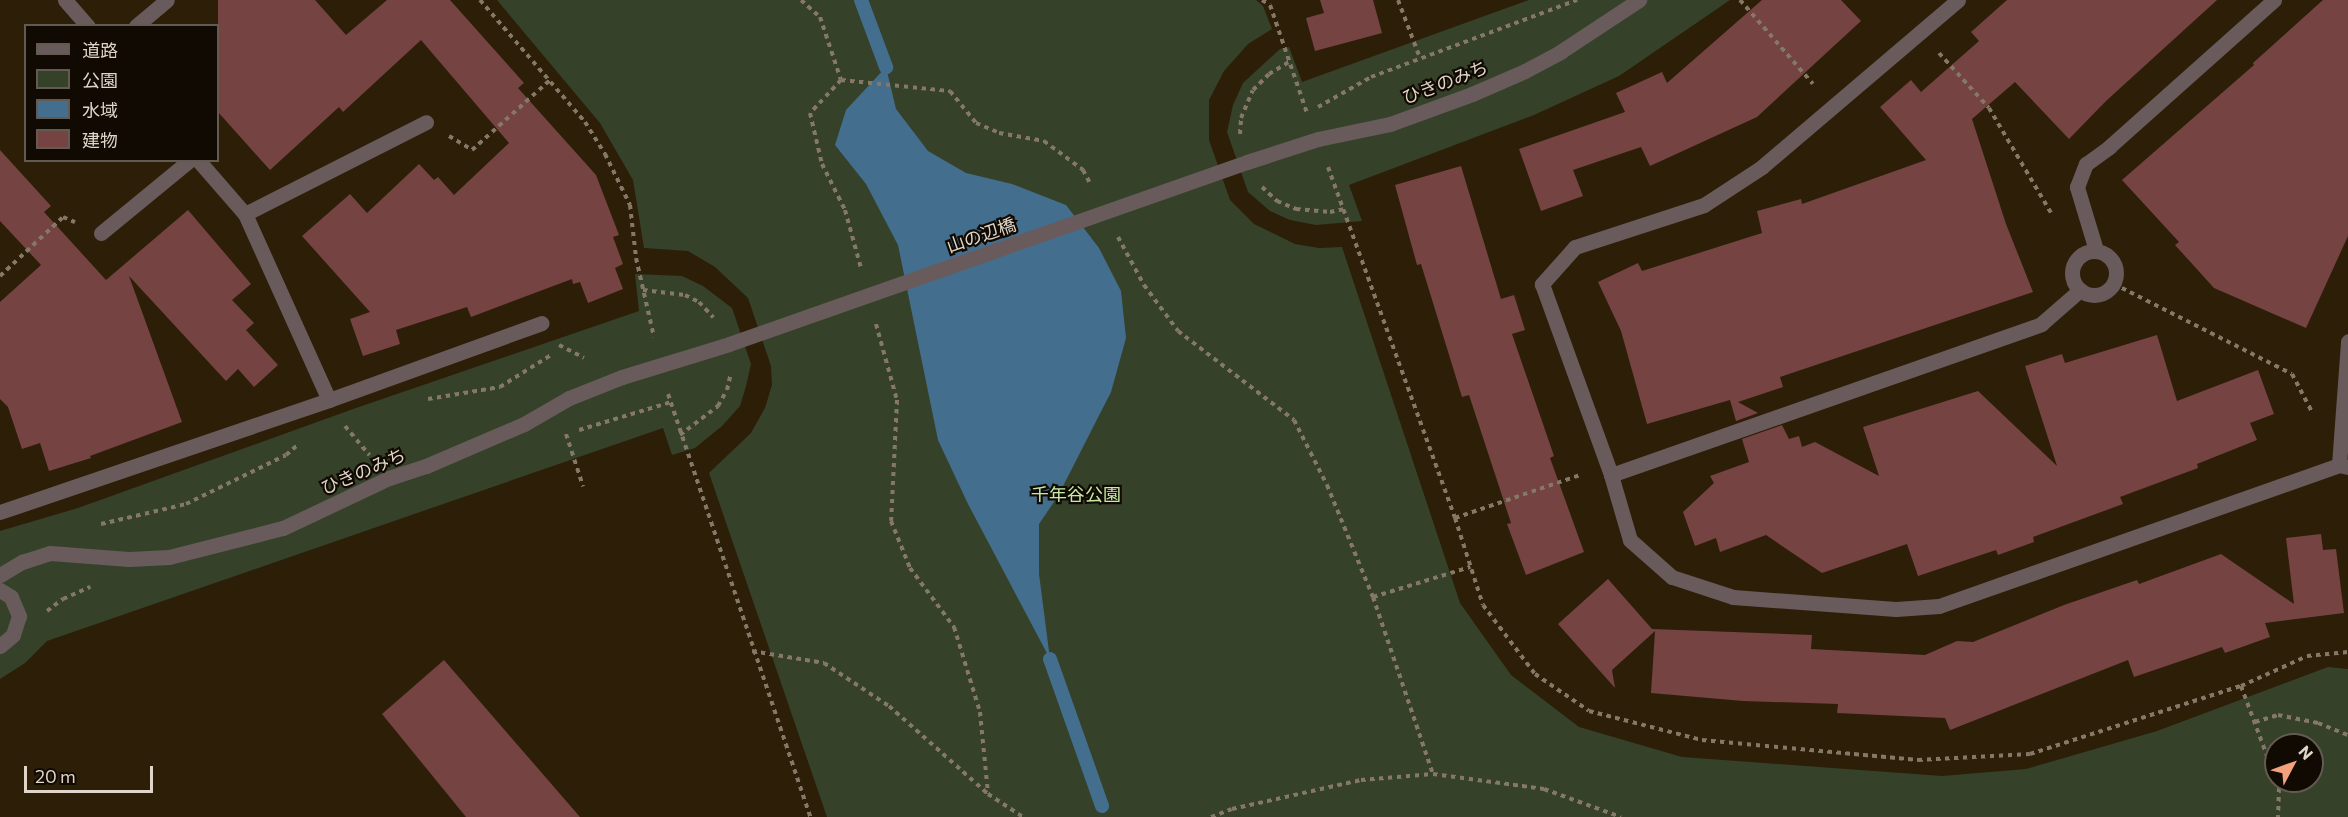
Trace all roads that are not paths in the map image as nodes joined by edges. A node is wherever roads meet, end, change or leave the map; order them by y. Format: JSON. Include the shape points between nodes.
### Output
{"nodes":[{"id":1,"x":64,"y":0,"type":"edge"},
{"id":2,"x":167,"y":0,"type":"edge"},
{"id":3,"x":1639,"y":0,"type":"edge"},
{"id":4,"x":1958,"y":0,"type":"edge"},
{"id":5,"x":2274,"y":0,"type":"edge"},
{"id":6,"x":86,"y":24,"type":"edge"},
{"id":7,"x":138,"y":24,"type":"edge"},
{"id":8,"x":426,"y":122,"type":"road end"},
{"id":9,"x":188,"y":162,"type":"edge"},
{"id":10,"x":200,"y":162,"type":"edge"},
{"id":11,"x":1247,"y":162,"type":"joint"},
{"id":12,"x":245,"y":214,"type":"junction"},
{"id":13,"x":101,"y":233,"type":"road end"},
{"id":14,"x":2096,"y":250,"type":"junction"},
{"id":15,"x":2080,"y":290,"type":"junction"},
{"id":16,"x":542,"y":323,"type":"road end"},
{"id":17,"x":2348,"y":341,"type":"edge"},
{"id":18,"x":729,"y":344,"type":"joint"},
{"id":19,"x":329,"y":400,"type":"junction"},
{"id":20,"x":2344,"y":466,"type":"edge"},
{"id":21,"x":1611,"y":475,"type":"junction"},
{"id":22,"x":0,"y":512,"type":"edge"},
{"id":23,"x":0,"y":575,"type":"edge"},
{"id":24,"x":0,"y":590,"type":"edge"},
{"id":25,"x":0,"y":645,"type":"edge"}],
"edges":[{"from":1,"to":6,"type":"street"},
{"from":2,"to":7,"type":"street"},
{"from":3,"to":11,"type":"street","name":"ひきのみち","via":[[1560,52],[1483,89],[1390,124],[1317,139]]},
{"from":4,"to":21,"type":"street","via":[[1762,166],[1704,205],[1575,247],[1542,284]]},
{"from":5,"to":14,"type":"street","via":[[2086,164],[2076,187]]},
{"from":8,"to":12,"type":"street"},
{"from":9,"to":13,"type":"street"},
{"from":10,"to":12,"type":"street"},
{"from":11,"to":18,"type":"street","name":"山の辺橋","bridge":true},
{"from":12,"to":19,"type":"street"},
{"from":14,"to":15,"type":"street","via":[[2078,258],[2072,271]]},
{"from":14,"to":15,"type":"street","via":[[2114,262],[2114,284],[2102,294]]},
{"from":15,"to":21,"type":"street","via":[[2041,324]]},
{"from":16,"to":19,"type":"street"},
{"from":17,"to":20,"type":"street"},
{"from":18,"to":23,"type":"street","name":"ひきのみち","via":[[569,398],[467,450],[389,478],[283,528],[169,557],[50,554],[22,562]]},
{"from":19,"to":22,"type":"street"},
{"from":20,"to":21,"type":"street","via":[[1939,606],[1896,609],[1733,597],[1672,577],[1630,540]]},
{"from":24,"to":25,"type":"street","via":[[11,597],[19,616],[14,635]]}]}
